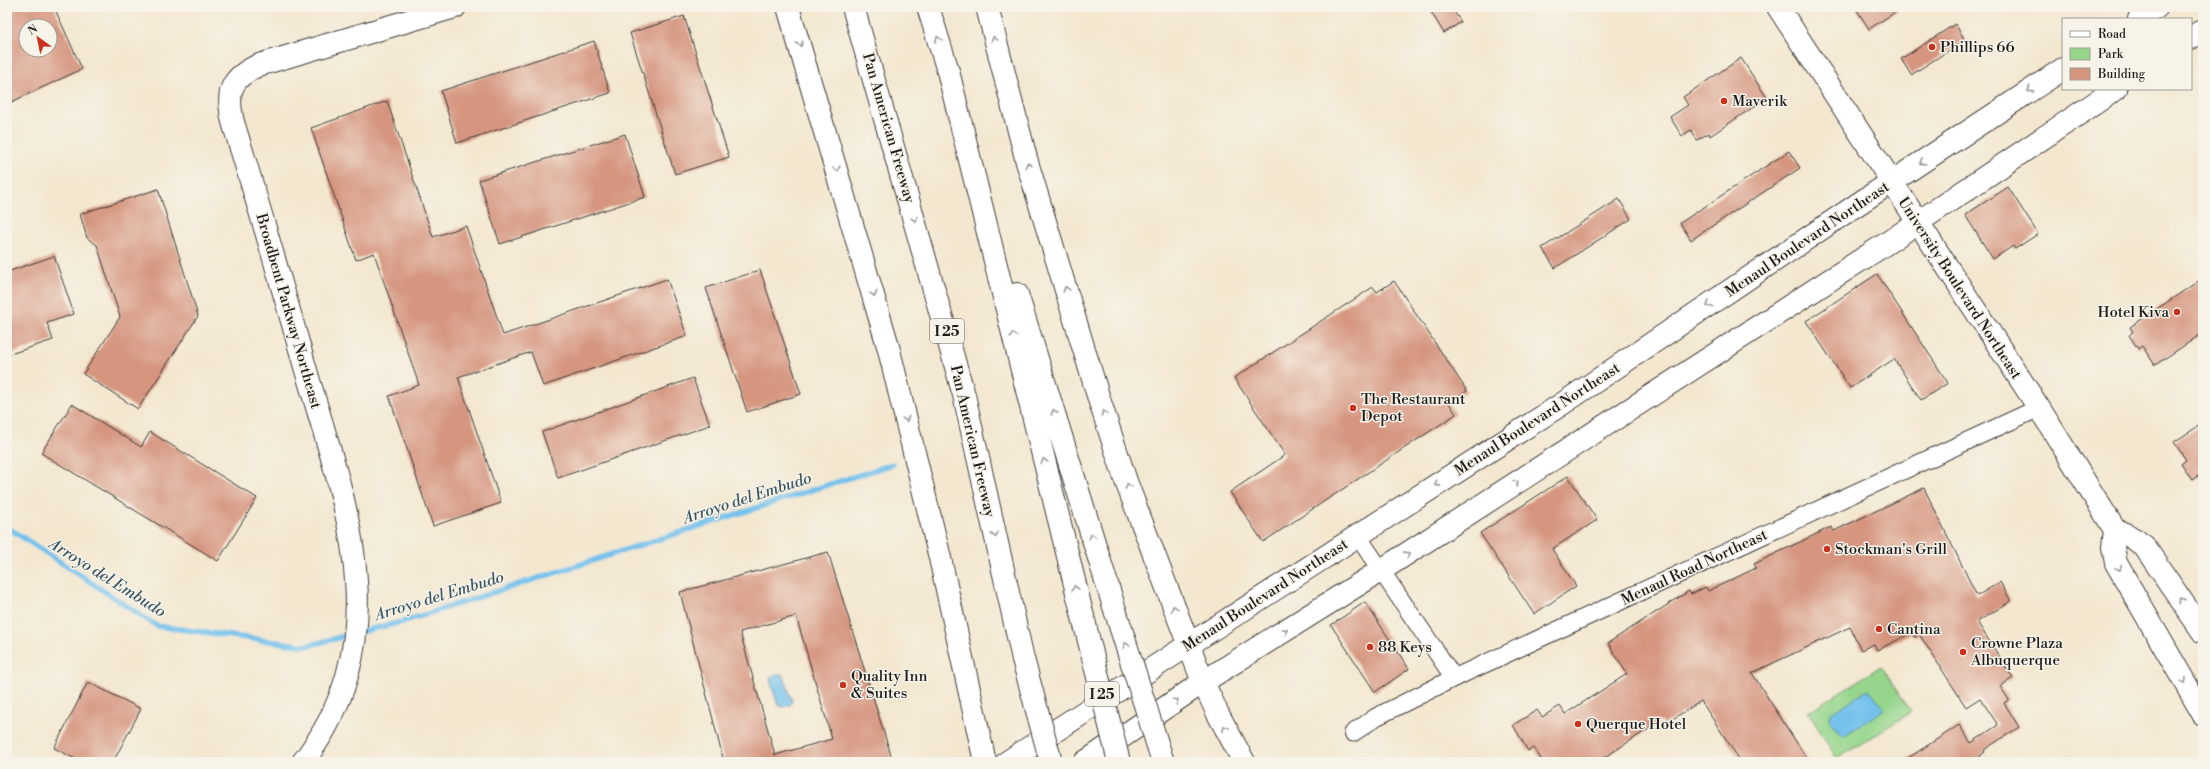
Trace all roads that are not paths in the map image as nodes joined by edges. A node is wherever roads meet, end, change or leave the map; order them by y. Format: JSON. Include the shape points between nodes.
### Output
{"nodes":[{"id":1,"x":455,"y":7,"type":"edge"},
{"id":2,"x":788,"y":7,"type":"edge"},
{"id":3,"x":853,"y":7,"type":"edge"},
{"id":4,"x":928,"y":7,"type":"edge"},
{"id":5,"x":987,"y":7,"type":"edge"},
{"id":6,"x":1778,"y":7,"type":"edge"},
{"id":7,"x":2157,"y":7,"type":"edge"},
{"id":8,"x":2140,"y":18,"type":"edge"},
{"id":9,"x":2203,"y":30,"type":"edge"},
{"id":10,"x":2192,"y":37,"type":"edge"},
{"id":11,"x":2062,"y":70,"type":"edge"},
{"id":12,"x":948,"y":71,"type":"junction"},
{"id":13,"x":2115,"y":90,"type":"edge"},
{"id":14,"x":1890,"y":183,"type":"junction"},
{"id":15,"x":1917,"y":223,"type":"junction"},
{"id":16,"x":2039,"y":408,"type":"junction"},
{"id":17,"x":2114,"y":530,"type":"junction"},
{"id":18,"x":1357,"y":535,"type":"junction"},
{"id":19,"x":1380,"y":571,"type":"junction"},
{"id":20,"x":2203,"y":632,"type":"edge"},
{"id":21,"x":1188,"y":644,"type":"junction"},
{"id":22,"x":1023,"y":659,"type":"junction"},
{"id":23,"x":1454,"y":678,"type":"junction"},
{"id":24,"x":1203,"y":682,"type":"junction"},
{"id":25,"x":2203,"y":714,"type":"edge"},
{"id":26,"x":1353,"y":734,"type":"dead end"},
{"id":27,"x":303,"y":762,"type":"edge"},
{"id":28,"x":985,"y":762,"type":"edge"},
{"id":29,"x":1007,"y":762,"type":"edge"},
{"id":30,"x":1037,"y":762,"type":"edge"},
{"id":31,"x":1051,"y":762,"type":"edge"},
{"id":32,"x":1085,"y":762,"type":"edge"},
{"id":33,"x":1119,"y":762,"type":"edge"},
{"id":34,"x":1163,"y":762,"type":"edge"},
{"id":35,"x":1244,"y":762,"type":"edge"}],
"edges":[{"from":1,"to":27,"type":"main road","name":"Broadbent Parkway Northeast","via":[[259,65],[238,77],[230,93],[229,104],[233,122],[336,471],[352,535],[357,568],[356,633],[349,665],[332,713]]},
{"from":2,"to":28,"type":"main road","one_way":true,"via":[[888,346]]},
{"from":3,"to":22,"type":"main road","name":"Pan American Freeway","number":"I 25","one_way":true,"via":[[964,395]]},
{"from":12,"to":4,"type":"main road","number":"I 25","one_way":true},
{"from":21,"to":5,"type":"main road","one_way":true,"via":[[1127,484],[1100,402],[1027,162]]},
{"from":6,"to":14,"type":"main road","name":"University Boulevard Northeast"},
{"from":7,"to":8,"type":"main road"},
{"from":9,"to":10,"type":"main road"},
{"from":11,"to":14,"type":"main road","name":"Menaul Boulevard Northeast","one_way":true},
{"from":33,"to":12,"type":"main road","number":"I 25","one_way":true,"bridge":true},
{"from":34,"to":12,"type":"main road","one_way":true,"bridge":true},
{"from":13,"to":15,"type":"main road"},
{"from":14,"to":15,"type":"main road","name":"University Boulevard Northeast"},
{"from":14,"to":18,"type":"main road","name":"Menaul Boulevard Northeast","one_way":true,"via":[[1562,404]]},
{"from":15,"to":16,"type":"main road","name":"University Boulevard Northeast"},
{"from":19,"to":15,"type":"main road","one_way":true},
{"from":16,"to":17,"type":"main road","name":"University Boulevard Northeast"},
{"from":16,"to":23,"type":"street","name":"Menaul Road Northeast"},
{"from":20,"to":17,"type":"main road","one_way":true,"via":[[2144,546],[2130,536]]},
{"from":17,"to":25,"type":"main road","one_way":true,"via":[[2113,547],[2116,563]]},
{"from":18,"to":19,"type":"street"},
{"from":18,"to":21,"type":"main road","name":"Menaul Boulevard Northeast"},
{"from":19,"to":23,"type":"street"},
{"from":24,"to":19,"type":"main road","one_way":true},
{"from":21,"to":24,"type":"main road"},
{"from":21,"to":29,"type":"main road","name":"Menaul Boulevard Northeast"},
{"from":22,"to":30,"type":"main road","bridge":true},
{"from":22,"to":31,"type":"main road","name":"Pan American Freeway","number":"I 25","bridge":true},
{"from":23,"to":26,"type":"street","name":"Menaul Road Northeast","via":[[1376,717]]},
{"from":32,"to":24,"type":"main road","one_way":true},
{"from":35,"to":24,"type":"main road","one_way":true}]}
